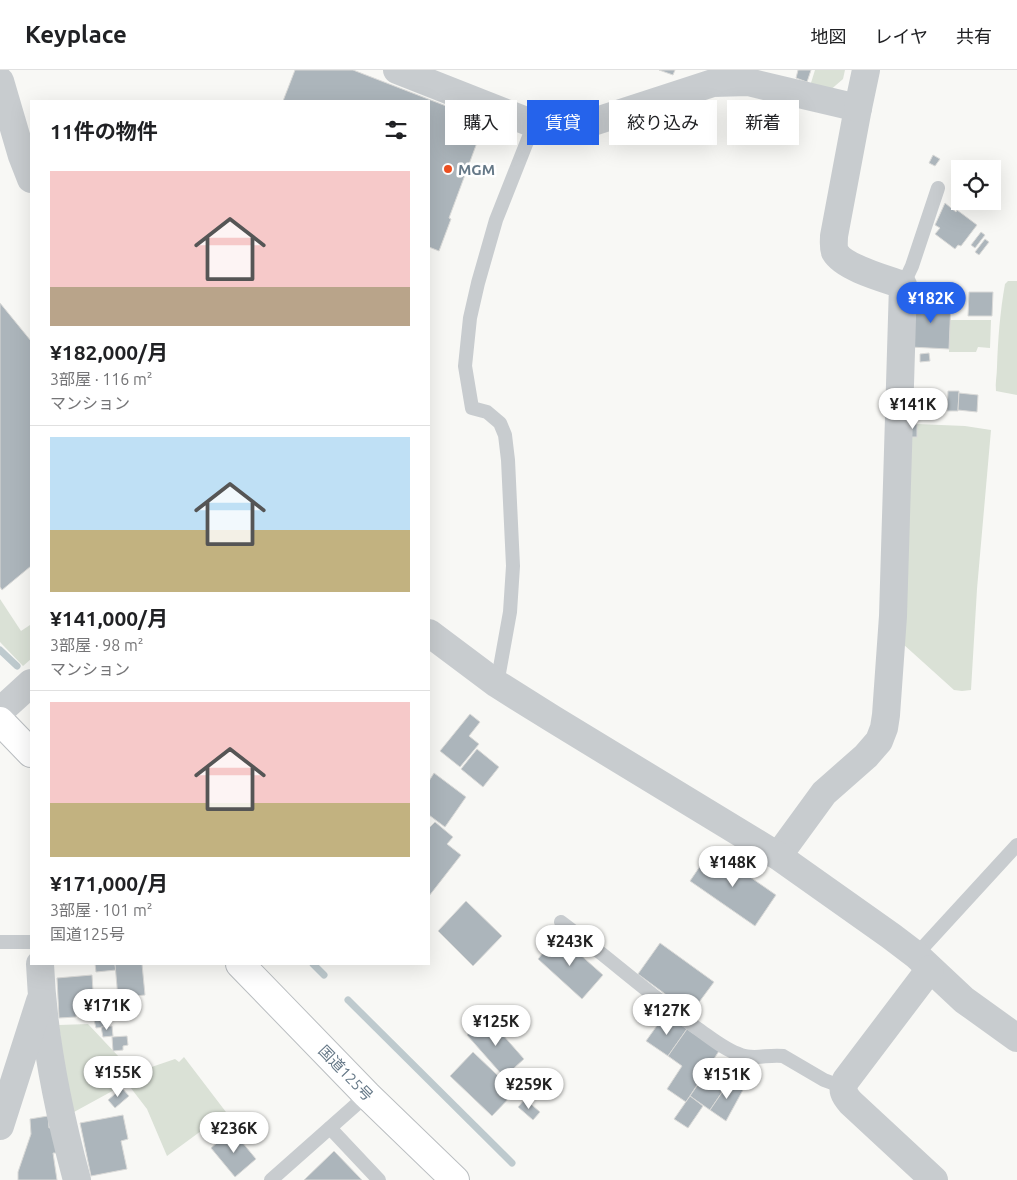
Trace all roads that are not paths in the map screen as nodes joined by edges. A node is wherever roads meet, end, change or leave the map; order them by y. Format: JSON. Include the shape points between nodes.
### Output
{"nodes":[{"id":1,"x":396,"y":70,"type":"edge"},
{"id":2,"x":866,"y":70,"type":"edge"},
{"id":3,"x":0,"y":81,"type":"edge"},
{"id":4,"x":858,"y":108,"type":"junction"},
{"id":5,"x":599,"y":120,"type":"edge"},
{"id":6,"x":527,"y":121,"type":"edge"},
{"id":7,"x":527,"y":142,"type":"edge"},
{"id":8,"x":30,"y":176,"type":"edge"},
{"id":9,"x":938,"y":188,"type":"dead end"},
{"id":10,"x":902,"y":285,"type":"junction"},
{"id":11,"x":430,"y":634,"type":"edge"},
{"id":12,"x":30,"y":684,"type":"edge"},
{"id":13,"x":497,"y":684,"type":"junction"},
{"id":14,"x":0,"y":711,"type":"edge"},
{"id":15,"x":0,"y":721,"type":"edge"},
{"id":16,"x":30,"y":753,"type":"edge"},
{"id":17,"x":1017,"y":845,"type":"edge"},
{"id":18,"x":778,"y":856,"type":"junction"},
{"id":19,"x":561,"y":922,"type":"dead end"},
{"id":20,"x":0,"y":942,"type":"edge"},
{"id":21,"x":30,"y":942,"type":"edge"},
{"id":22,"x":923,"y":962,"type":"junction"},
{"id":23,"x":40,"y":965,"type":"edge"},
{"id":24,"x":241,"y":965,"type":"edge"},
{"id":25,"x":41,"y":998,"type":"junction"},
{"id":26,"x":1017,"y":1038,"type":"edge"},
{"id":27,"x":842,"y":1087,"type":"junction"},
{"id":28,"x":367,"y":1095,"type":"junction"},
{"id":29,"x":0,"y":1126,"type":"edge"},
{"id":30,"x":330,"y":1128,"type":"junction"},
{"id":31,"x":77,"y":1180,"type":"edge"},
{"id":32,"x":271,"y":1180,"type":"edge"},
{"id":33,"x":379,"y":1180,"type":"edge"},
{"id":34,"x":454,"y":1180,"type":"edge"},
{"id":35,"x":934,"y":1180,"type":"edge"}],
"edges":[{"from":1,"to":6,"type":"street"},
{"from":2,"to":4,"type":"street"},
{"from":3,"to":8,"type":"street"},
{"from":4,"to":5,"type":"street","via":[[748,82],[713,83]]},
{"from":4,"to":10,"type":"street","via":[[834,250],[849,264]]},
{"from":7,"to":13,"type":"lane","via":[[496,220],[480,274],[470,318],[465,366],[472,408],[488,412],[500,423],[508,460],[513,566],[510,612]]},
{"from":9,"to":10,"type":"lane","via":[[912,266]]},
{"from":10,"to":18,"type":"street","via":[[893,616],[884,728],[879,741],[866,756],[824,793]]},
{"from":11,"to":13,"type":"street"},
{"from":12,"to":14,"type":"street"},
{"from":13,"to":18,"type":"street"},
{"from":15,"to":16,"type":"highway"},
{"from":17,"to":22,"type":"lane"},
{"from":18,"to":22,"type":"street"},
{"from":19,"to":27,"type":"lane","via":[[725,1047],[750,1057],[782,1056]]},
{"from":20,"to":21,"type":"lane"},
{"from":22,"to":26,"type":"street","via":[[964,1000]]},
{"from":22,"to":27,"type":"street"},
{"from":23,"to":25,"type":"street"},
{"from":24,"to":28,"type":"highway","name":"国道125号"},
{"from":25,"to":29,"type":"street"},
{"from":25,"to":31,"type":"street","via":[[57,1099]]},
{"from":27,"to":35,"type":"street","via":[[851,1104]]},
{"from":28,"to":30,"type":"lane"},
{"from":28,"to":34,"type":"highway","name":"国道125号"},
{"from":30,"to":32,"type":"lane"},
{"from":30,"to":33,"type":"lane"}]}
